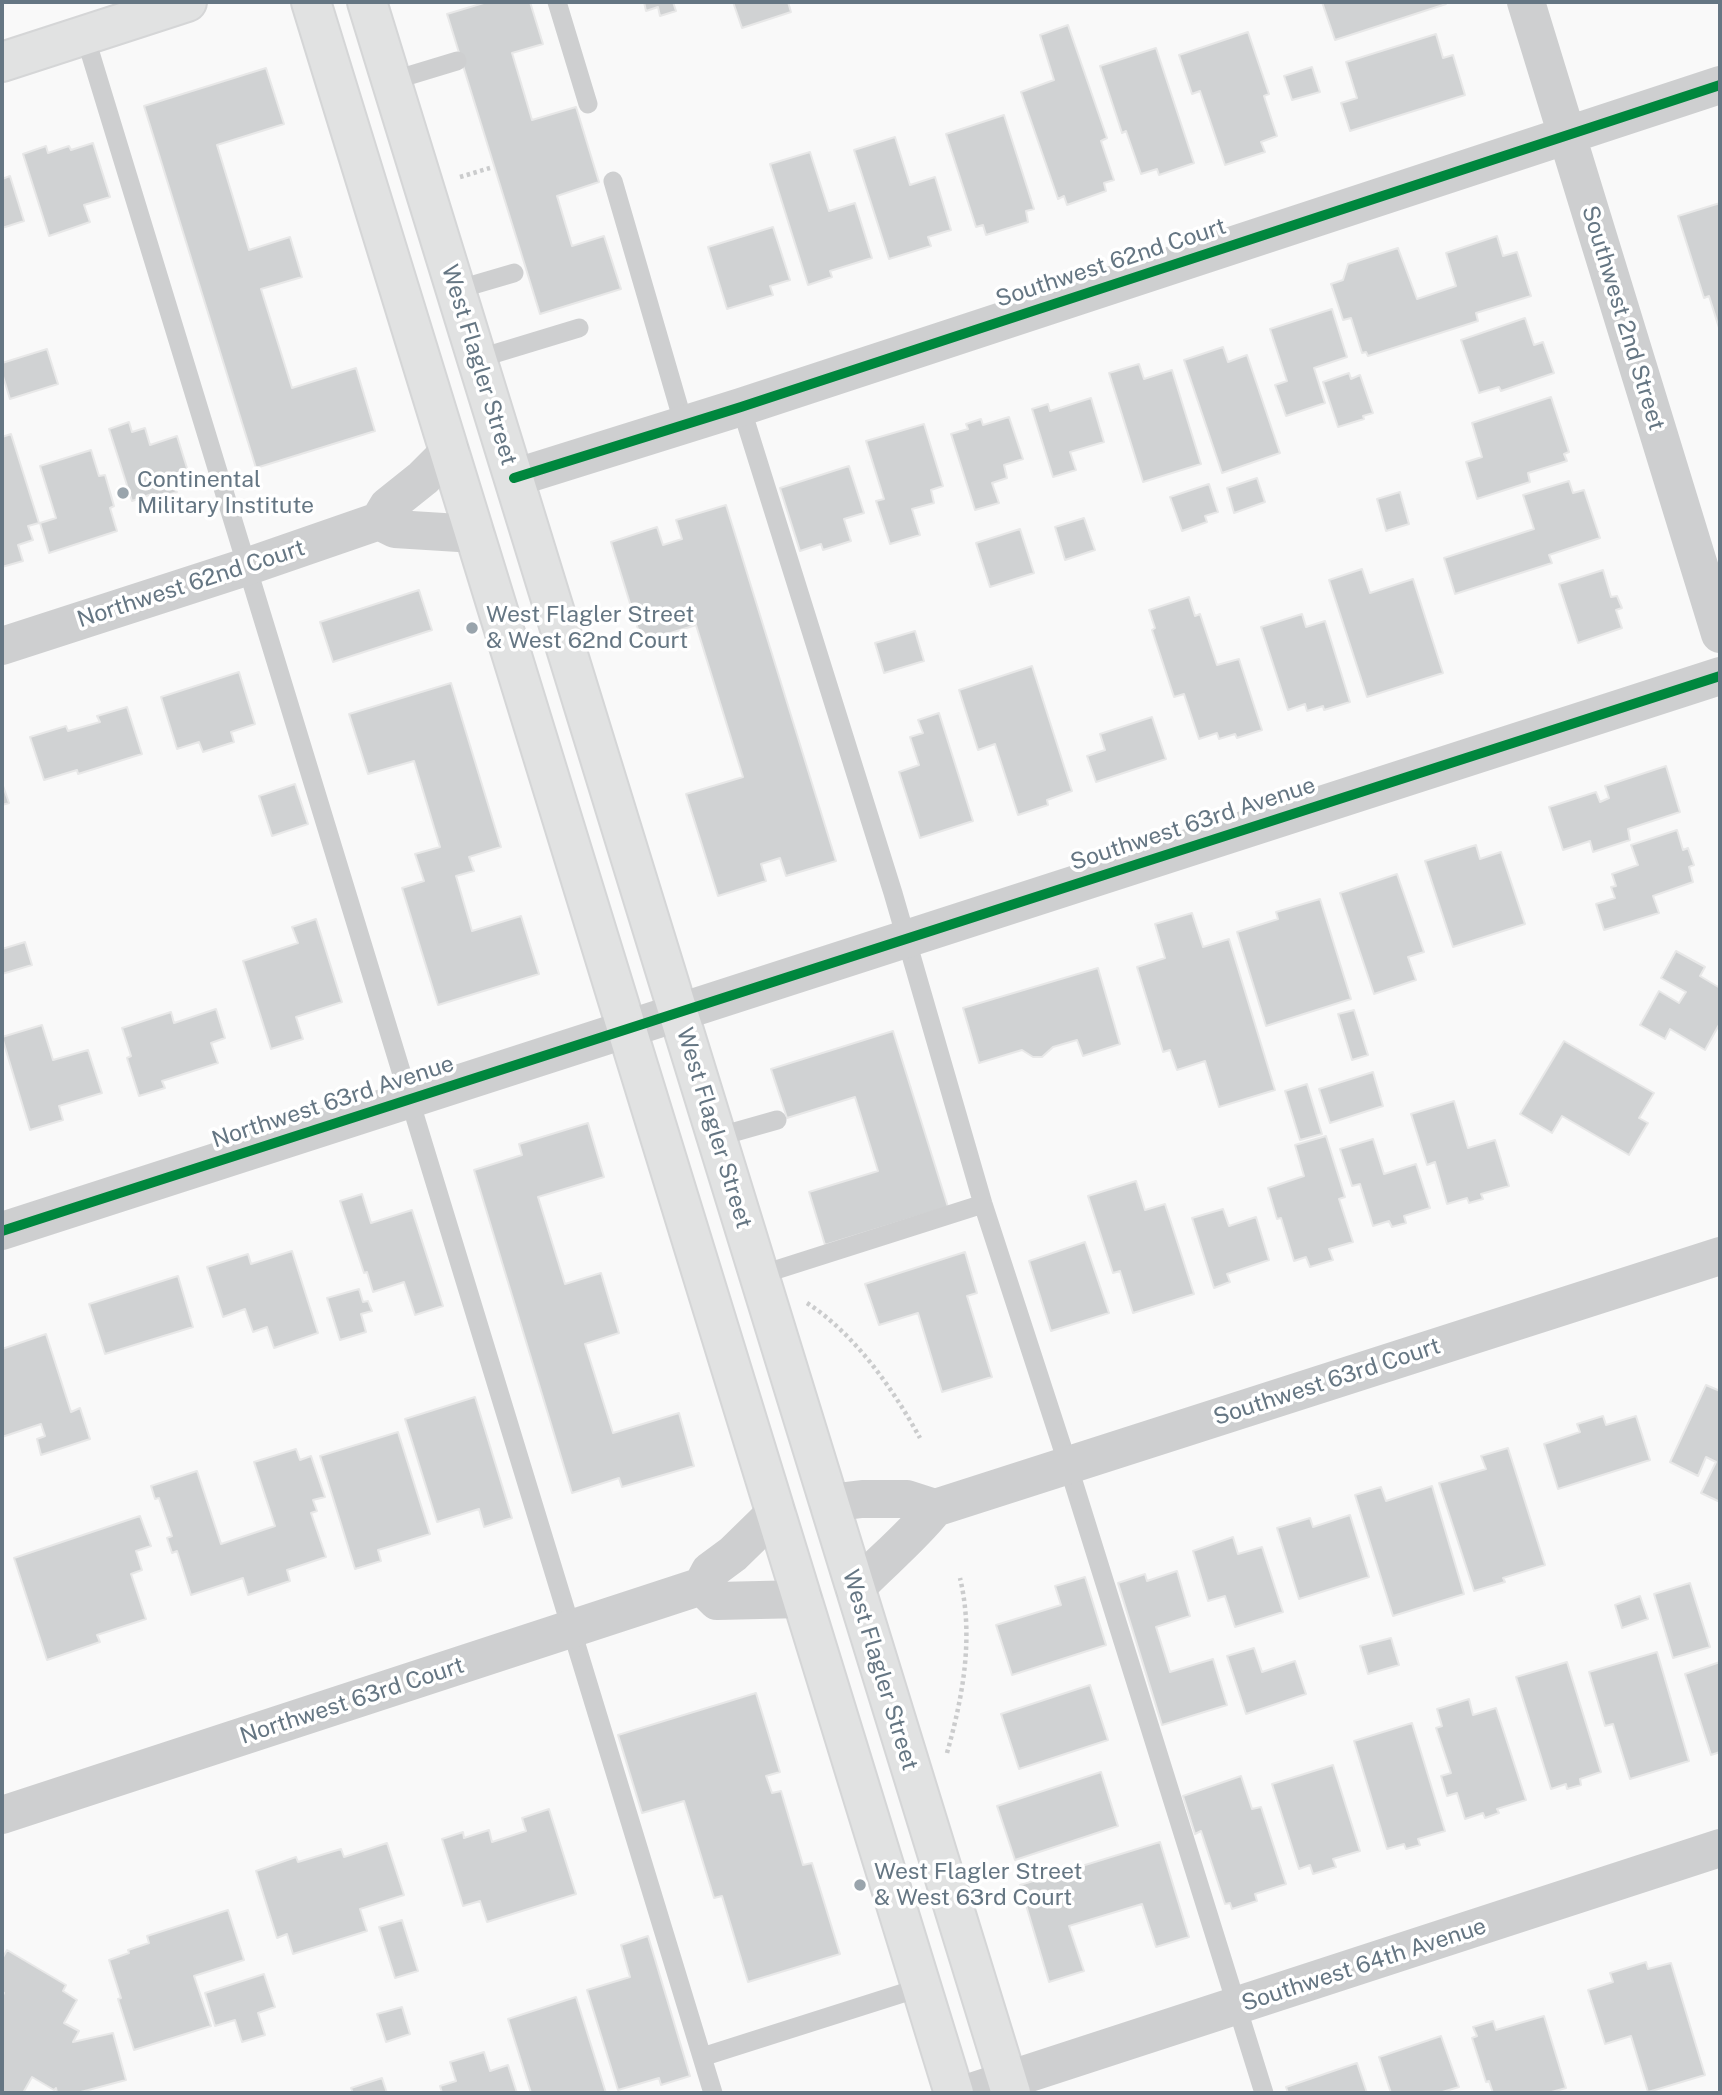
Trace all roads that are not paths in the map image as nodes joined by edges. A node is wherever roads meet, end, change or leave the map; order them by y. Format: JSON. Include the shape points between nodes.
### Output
{"nodes":[{"id":1,"x":187,"y":2,"type":"edge"},
{"id":2,"x":311,"y":2,"type":"edge"},
{"id":3,"x":367,"y":2,"type":"edge"},
{"id":4,"x":557,"y":2,"type":"edge"},
{"id":5,"x":1526,"y":2,"type":"edge"},
{"id":6,"x":85,"y":36,"type":"junction"},
{"id":7,"x":457,"y":61,"type":"dead end"},
{"id":8,"x":2,"y":62,"type":"edge"},
{"id":9,"x":391,"y":81,"type":"junction"},
{"id":10,"x":1720,"y":85,"type":"edge"},
{"id":11,"x":589,"y":104,"type":"dead end"},
{"id":12,"x":1567,"y":134,"type":"junction"},
{"id":13,"x":612,"y":181,"type":"dead end"},
{"id":14,"x":514,"y":273,"type":"dead end"},
{"id":15,"x":456,"y":290,"type":"junction"},
{"id":16,"x":579,"y":328,"type":"dead end"},
{"id":17,"x":477,"y":359,"type":"junction"},
{"id":18,"x":741,"y":407,"type":"junction"},
{"id":19,"x":684,"y":425,"type":"junction"},
{"id":20,"x":450,"y":451,"type":"junction"},
{"id":21,"x":514,"y":478,"type":"junction"},
{"id":22,"x":379,"y":521,"type":"junction"},
{"id":23,"x":475,"y":534,"type":"junction"},
{"id":24,"x":246,"y":567,"type":"junction"},
{"id":25,"x":1720,"y":634,"type":"edge"},
{"id":26,"x":2,"y":646,"type":"edge"},
{"id":27,"x":1720,"y":676,"type":"edge"},
{"id":28,"x":907,"y":939,"type":"junction"},
{"id":29,"x":678,"y":1013,"type":"junction"},
{"id":30,"x":628,"y":1031,"type":"junction"},
{"id":31,"x":409,"y":1100,"type":"junction"},
{"id":32,"x":777,"y":1120,"type":"dead end"},
{"id":33,"x":717,"y":1137,"type":"junction"},
{"id":34,"x":984,"y":1204,"type":"junction"},
{"id":35,"x":2,"y":1231,"type":"edge"},
{"id":36,"x":1720,"y":1256,"type":"edge"},
{"id":37,"x":760,"y":1275,"type":"junction"},
{"id":38,"x":1069,"y":1465,"type":"junction"},
{"id":39,"x":829,"y":1503,"type":"junction"},
{"id":40,"x":935,"y":1508,"type":"junction"},
{"id":41,"x":776,"y":1512,"type":"junction"},
{"id":42,"x":702,"y":1586,"type":"junction"},
{"id":43,"x":855,"y":1589,"type":"junction"},
{"id":44,"x":803,"y":1599,"type":"junction"},
{"id":45,"x":572,"y":1629,"type":"junction"},
{"id":46,"x":2,"y":1815,"type":"edge"},
{"id":47,"x":1720,"y":1848,"type":"edge"},
{"id":48,"x":922,"y":1987,"type":"junction"},
{"id":49,"x":1238,"y":2006,"type":"junction"},
{"id":50,"x":702,"y":2057,"type":"junction"},
{"id":51,"x":1009,"y":2087,"type":"edge"},
{"id":52,"x":713,"y":2093,"type":"edge"},
{"id":53,"x":954,"y":2093,"type":"edge"},
{"id":54,"x":968,"y":2093,"type":"edge"},
{"id":55,"x":1264,"y":2093,"type":"edge"}],
"edges":[{"from":1,"to":6,"type":"main road"},
{"from":2,"to":20,"type":"main road"},
{"from":3,"to":9,"type":"main road","name":"West Flagler Street"},
{"from":4,"to":11,"type":"lane"},
{"from":5,"to":12,"type":"street","name":"Southwest 2nd Street"},
{"from":6,"to":8,"type":"main road"},
{"from":6,"to":24,"type":"lane"},
{"from":7,"to":9,"type":"lane"},
{"from":9,"to":15,"type":"main road","name":"West Flagler Street"},
{"from":10,"to":12,"type":"street","name":"Southwest 62nd Court"},
{"from":12,"to":18,"type":"street","name":"Southwest 62nd Court"},
{"from":12,"to":25,"type":"street","name":"Southwest 2nd Street"},
{"from":13,"to":19,"type":"lane"},
{"from":14,"to":15,"type":"lane"},
{"from":15,"to":17,"type":"main road","name":"West Flagler Street"},
{"from":16,"to":17,"type":"lane"},
{"from":17,"to":21,"type":"main road","name":"West Flagler Street"},
{"from":18,"to":19,"type":"street","name":"Southwest 62nd Court"},
{"from":18,"to":28,"type":"lane"},
{"from":19,"to":21,"type":"street","name":"Southwest 62nd Court"},
{"from":20,"to":22,"type":"street","name":"Northwest 62nd Court","via":[[388,506]]},
{"from":20,"to":23,"type":"main road"},
{"from":21,"to":29,"type":"main road","name":"West Flagler Street"},
{"from":22,"to":23,"type":"street","via":[[395,529]]},
{"from":22,"to":24,"type":"street","name":"Northwest 62nd Court"},
{"from":23,"to":30,"type":"main road"},
{"from":24,"to":26,"type":"street","name":"Northwest 62nd Court"},
{"from":24,"to":31,"type":"lane"},
{"from":27,"to":28,"type":"street","name":"Southwest 63rd Avenue"},
{"from":28,"to":29,"type":"street","name":"Southwest 63rd Avenue"},
{"from":28,"to":34,"type":"lane"},
{"from":29,"to":30,"type":"street","name":"Northwest 63rd Avenue"},
{"from":29,"to":33,"type":"main road","name":"West Flagler Street"},
{"from":30,"to":31,"type":"street","name":"Northwest 63rd Avenue"},
{"from":30,"to":41,"type":"main road"},
{"from":31,"to":35,"type":"street","name":"Northwest 63rd Avenue"},
{"from":31,"to":45,"type":"lane"},
{"from":32,"to":33,"type":"lane"},
{"from":33,"to":37,"type":"main road","name":"West Flagler Street"},
{"from":34,"to":37,"type":"lane"},
{"from":34,"to":38,"type":"lane"},
{"from":36,"to":38,"type":"street","name":"Southwest 63rd Court"},
{"from":37,"to":39,"type":"main road","name":"West Flagler Street"},
{"from":38,"to":40,"type":"street","name":"Southwest 63rd Court"},
{"from":38,"to":49,"type":"lane"},
{"from":39,"to":40,"type":"street","via":[[908,1499]]},
{"from":39,"to":43,"type":"main road","name":"West Flagler Street"},
{"from":40,"to":43,"type":"street"},
{"from":41,"to":42,"type":"street","name":"Northwest 63rd Court","via":[[710,1571]]},
{"from":41,"to":44,"type":"main road"},
{"from":42,"to":44,"type":"street","via":[[717,1601]]},
{"from":42,"to":45,"type":"street","name":"Northwest 63rd Court"},
{"from":43,"to":51,"type":"main road","name":"West Flagler Street"},
{"from":44,"to":48,"type":"main road"},
{"from":45,"to":46,"type":"street","name":"Northwest 63rd Court"},
{"from":45,"to":50,"type":"lane"},
{"from":47,"to":49,"type":"street","name":"Southwest 64th Avenue"},
{"from":48,"to":50,"type":"lane"},
{"from":48,"to":53,"type":"main road"},
{"from":49,"to":51,"type":"street","name":"Southwest 64th Avenue"},
{"from":49,"to":55,"type":"lane"},
{"from":50,"to":52,"type":"lane"},
{"from":51,"to":54,"type":"street","name":"Southwest 64th Avenue"}]}
